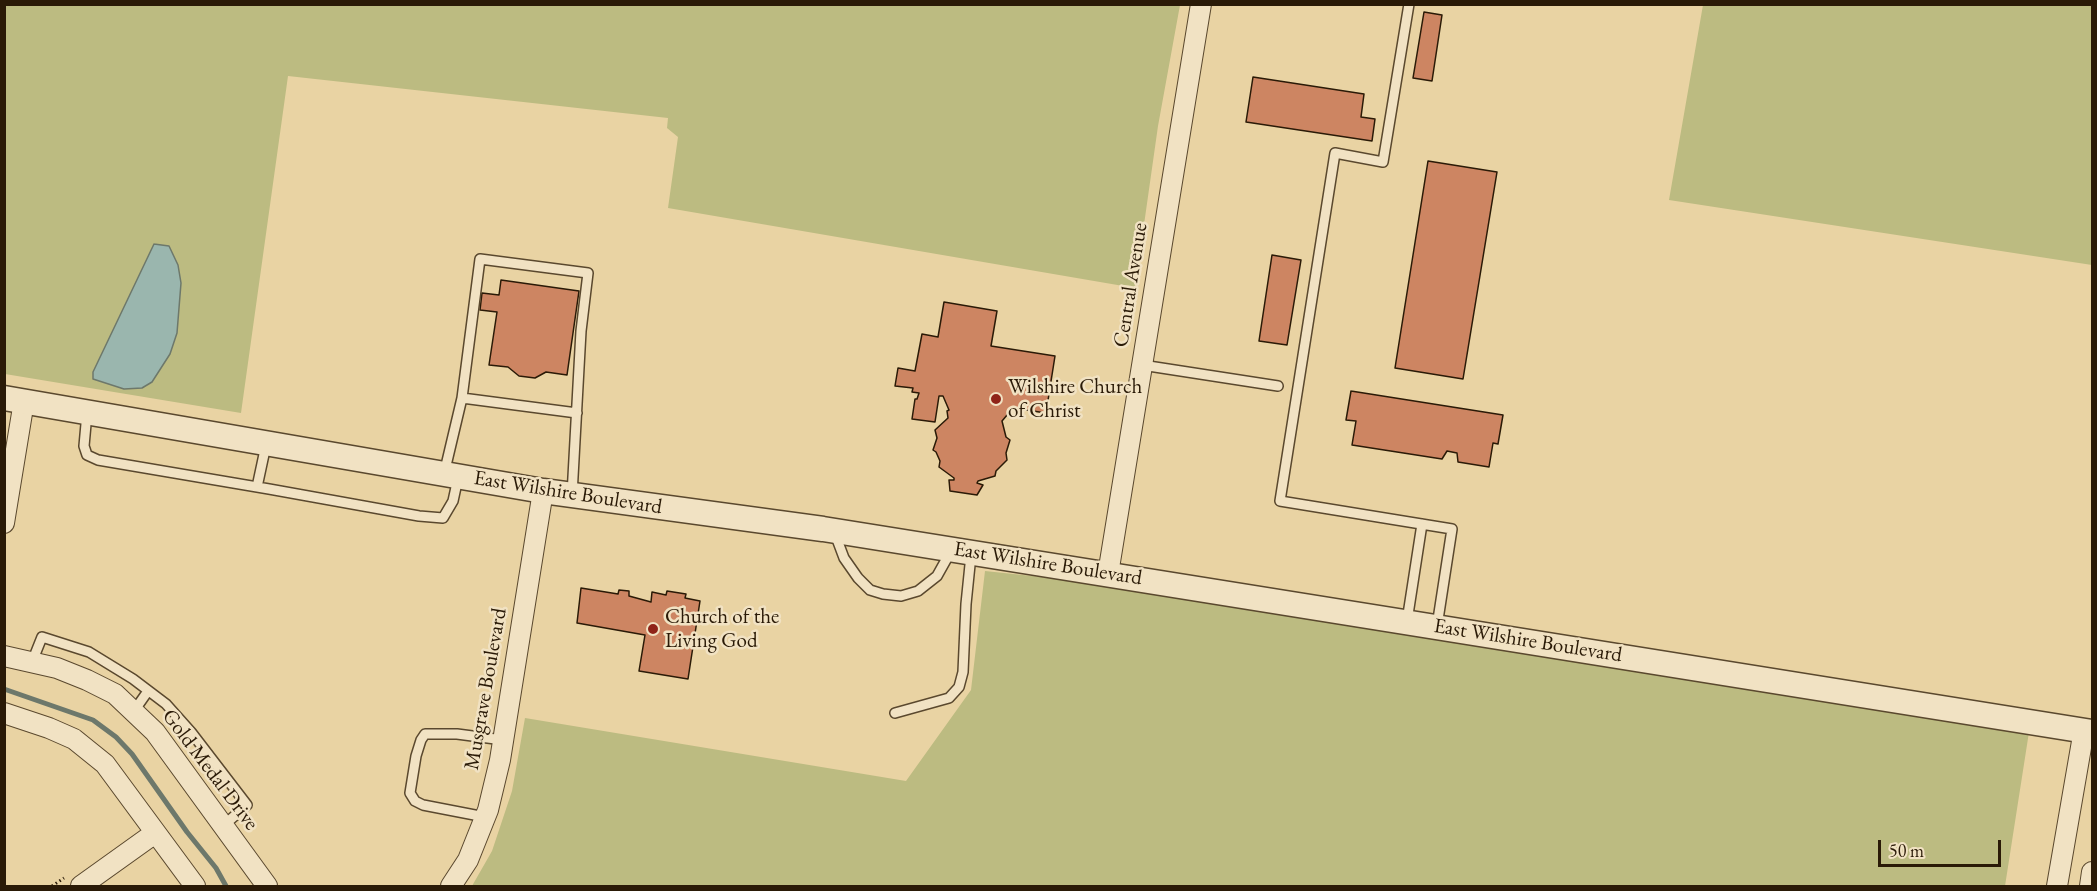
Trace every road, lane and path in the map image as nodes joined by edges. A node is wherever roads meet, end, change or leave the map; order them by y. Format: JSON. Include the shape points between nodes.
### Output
{"nodes":[{"id":1,"x":1201,"y":4,"type":"edge"},
{"id":2,"x":1408,"y":4,"type":"edge"},
{"id":3,"x":1142,"y":365,"type":"junction"},
{"id":4,"x":1278,"y":386,"type":"dead end"},
{"id":5,"x":462,"y":398,"type":"junction"},
{"id":6,"x":14,"y":399,"type":"edge"},
{"id":7,"x":87,"y":412,"type":"junction"},
{"id":8,"x":577,"y":413,"type":"junction"},
{"id":9,"x":266,"y":443,"type":"junction"},
{"id":10,"x":451,"y":475,"type":"junction"},
{"id":11,"x":257,"y":487,"type":"junction"},
{"id":12,"x":543,"y":491,"type":"junction"},
{"id":13,"x":573,"y":495,"type":"junction"},
{"id":14,"x":4,"y":523,"type":"edge"},
{"id":15,"x":1422,"y":524,"type":"junction"},
{"id":16,"x":834,"y":531,"type":"junction"},
{"id":17,"x":962,"y":551,"type":"junction"},
{"id":18,"x":1108,"y":574,"type":"junction"},
{"id":19,"x":1407,"y":621,"type":"junction"},
{"id":20,"x":1437,"y":626,"type":"junction"},
{"id":21,"x":4,"y":656,"type":"edge"},
{"id":22,"x":32,"y":662,"type":"junction"},
{"id":23,"x":148,"y":691,"type":"junction"},
{"id":24,"x":134,"y":711,"type":"junction"},
{"id":25,"x":4,"y":713,"type":"edge"},
{"id":26,"x":895,"y":713,"type":"dead end"},
{"id":27,"x":2088,"y":731,"type":"edge"},
{"id":28,"x":503,"y":740,"type":"junction"},
{"id":29,"x":485,"y":817,"type":"junction"},
{"id":30,"x":223,"y":826,"type":"junction"},
{"id":31,"x":155,"y":833,"type":"junction"},
{"id":32,"x":2092,"y":872,"type":"edge"},
{"id":33,"x":76,"y":880,"type":"edge"},
{"id":34,"x":52,"y":886,"type":"edge"},
{"id":35,"x":195,"y":886,"type":"edge"},
{"id":36,"x":267,"y":886,"type":"edge"},
{"id":37,"x":451,"y":886,"type":"edge"},
{"id":38,"x":2057,"y":886,"type":"edge"},
{"id":39,"x":2090,"y":886,"type":"edge"}],
"edges":[{"from":1,"to":3,"type":"street","name":"Central Avenue"},
{"from":2,"to":15,"type":"lane","via":[[1383,162],[1335,153],[1280,501]]},
{"from":3,"to":4,"type":"lane"},
{"from":3,"to":18,"type":"street","name":"Central Avenue"},
{"from":5,"to":8,"type":"lane"},
{"from":5,"to":8,"type":"lane","via":[[480,259],[567,270],[588,273]]},
{"from":5,"to":10,"type":"lane"},
{"from":6,"to":7,"type":"street","name":"East Wilshire Boulevard"},
{"from":6,"to":14,"type":"street"},
{"from":7,"to":9,"type":"street","name":"East Wilshire Boulevard"},
{"from":7,"to":11,"type":"lane","via":[[84,446],[87,455],[98,460]]},
{"from":8,"to":13,"type":"lane"},
{"from":9,"to":10,"type":"street","name":"East Wilshire Boulevard"},
{"from":9,"to":11,"type":"lane"},
{"from":10,"to":11,"type":"lane","via":[[453,501],[443,519]]},
{"from":10,"to":12,"type":"street","name":"East Wilshire Boulevard"},
{"from":12,"to":13,"type":"street","name":"East Wilshire Boulevard"},
{"from":12,"to":28,"type":"street","name":"Musgrave Boulevard"},
{"from":13,"to":16,"type":"street","name":"East Wilshire Boulevard"},
{"from":15,"to":19,"type":"lane"},
{"from":15,"to":20,"type":"lane","via":[[1452,528]]},
{"from":16,"to":17,"type":"street","name":"East Wilshire Boulevard"},
{"from":16,"to":17,"type":"lane","via":[[844,558],[858,578],[870,590],[884,594],[901,596],[918,591]]},
{"from":17,"to":18,"type":"street","name":"East Wilshire Boulevard"},
{"from":17,"to":26,"type":"lane","via":[[966,603],[959,687],[949,698]]},
{"from":18,"to":19,"type":"street","name":"East Wilshire Boulevard"},
{"from":19,"to":20,"type":"street","name":"East Wilshire Boulevard"},
{"from":20,"to":27,"type":"street","name":"East Wilshire Boulevard"},
{"from":21,"to":22,"type":"street","name":"Gold Medal Drive"},
{"from":22,"to":23,"type":"lane","via":[[42,637],[89,652]]},
{"from":22,"to":24,"type":"street","name":"Gold Medal Drive","via":[[87,680],[115,694]]},
{"from":23,"to":24,"type":"lane"},
{"from":23,"to":30,"type":"lane","via":[[192,732],[247,805]]},
{"from":24,"to":30,"type":"street","name":"Gold Medal Drive","via":[[155,732]]},
{"from":25,"to":31,"type":"street","via":[[74,739],[105,764]]},
{"from":27,"to":38,"type":"street"},
{"from":28,"to":29,"type":"street","name":"Musgrave Boulevard"},
{"from":28,"to":29,"type":"lane","via":[[425,734],[416,756],[410,794],[415,801]]},
{"from":29,"to":37,"type":"street","name":"Musgrave Boulevard","via":[[468,860]]},
{"from":30,"to":36,"type":"street","name":"Gold Medal Drive"},
{"from":31,"to":33,"type":"street"},
{"from":31,"to":35,"type":"street"},
{"from":32,"to":39,"type":"street"},
{"from":33,"to":34,"type":"path"}]}
